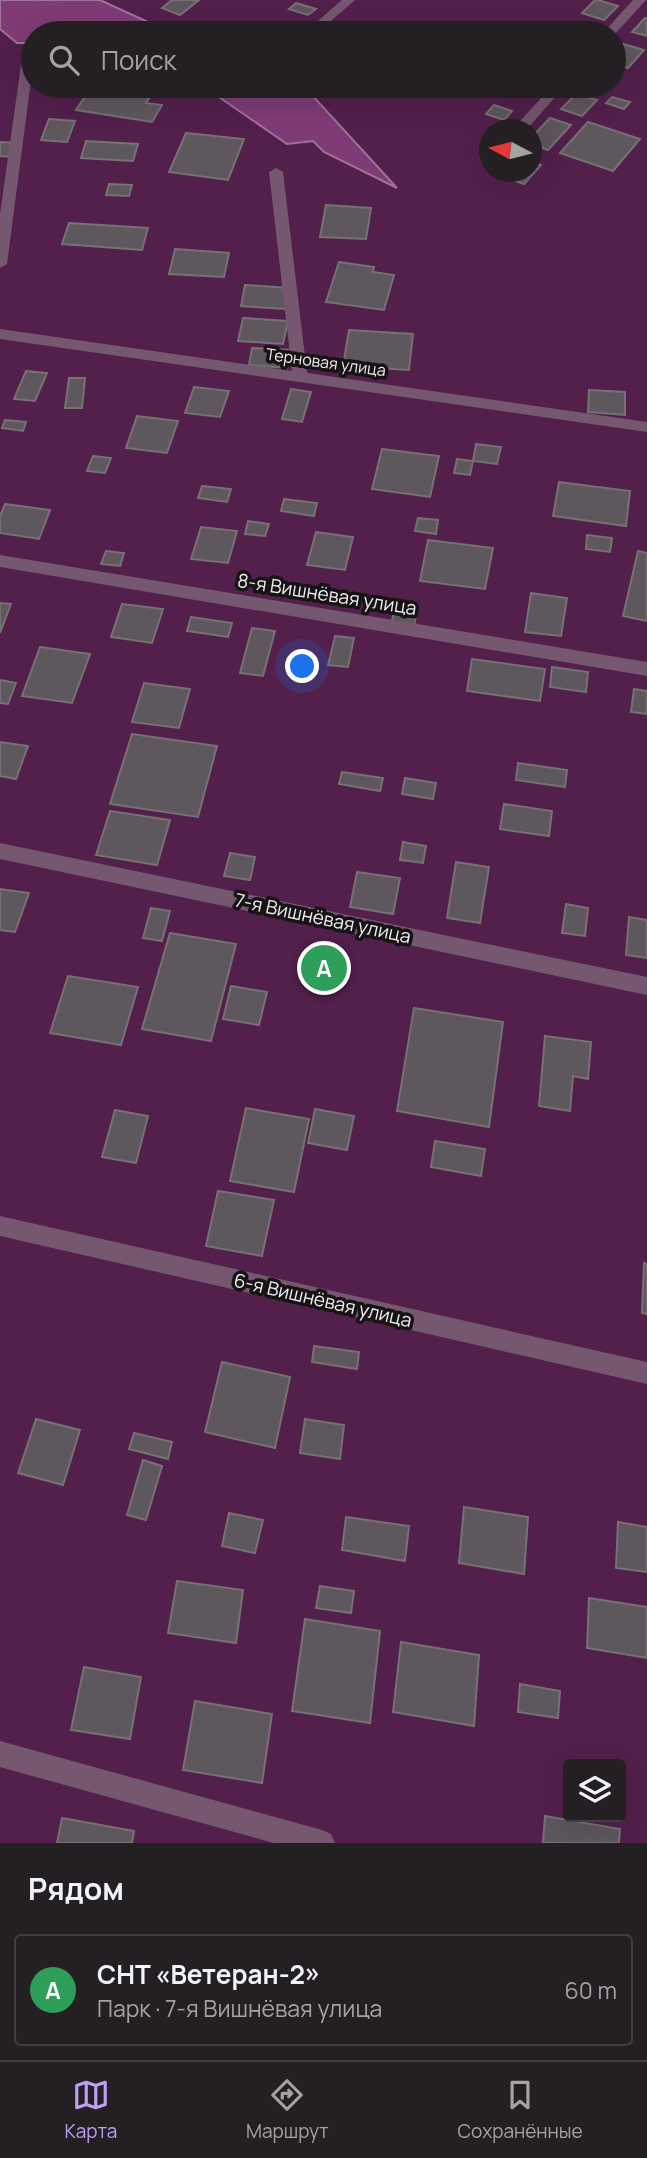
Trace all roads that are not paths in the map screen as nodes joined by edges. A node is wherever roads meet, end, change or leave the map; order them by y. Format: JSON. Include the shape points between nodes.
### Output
{"nodes":[{"id":1,"x":349,"y":0,"type":"edge"},
{"id":2,"x":640,"y":0,"type":"edge"},
{"id":3,"x":324,"y":21,"type":"edge"},
{"id":4,"x":620,"y":21,"type":"edge"},
{"id":5,"x":22,"y":98,"type":"edge"},
{"id":6,"x":548,"y":98,"type":"edge"},
{"id":7,"x":528,"y":119,"type":"edge"},
{"id":8,"x":276,"y":172,"type":"dead end"},
{"id":9,"x":0,"y":264,"type":"edge"},
{"id":10,"x":0,"y":334,"type":"edge"},
{"id":11,"x":300,"y":375,"type":"junction"},
{"id":12,"x":647,"y":427,"type":"edge"},
{"id":13,"x":0,"y":561,"type":"edge"},
{"id":14,"x":647,"y":668,"type":"edge"},
{"id":15,"x":0,"y":851,"type":"edge"},
{"id":16,"x":647,"y":986,"type":"edge"},
{"id":17,"x":0,"y":1226,"type":"edge"},
{"id":18,"x":647,"y":1373,"type":"edge"},
{"id":19,"x":0,"y":1754,"type":"edge"},
{"id":20,"x":322,"y":1843,"type":"edge"}],
"edges":[{"from":1,"to":3,"type":"street"},
{"from":2,"to":4,"type":"street"},
{"from":5,"to":9,"type":"street"},
{"from":6,"to":7,"type":"street"},
{"from":8,"to":11,"type":"street"},
{"from":10,"to":11,"type":"street","name":"Терновая улица"},
{"from":11,"to":12,"type":"street","name":"Терновая улица"},
{"from":13,"to":14,"type":"street","name":"8-я Вишнёвая улица"},
{"from":15,"to":16,"type":"street","name":"7-я Вишнёвая улица"},
{"from":17,"to":18,"type":"street","name":"6-я Вишнёвая улица"},
{"from":19,"to":20,"type":"street"}]}
